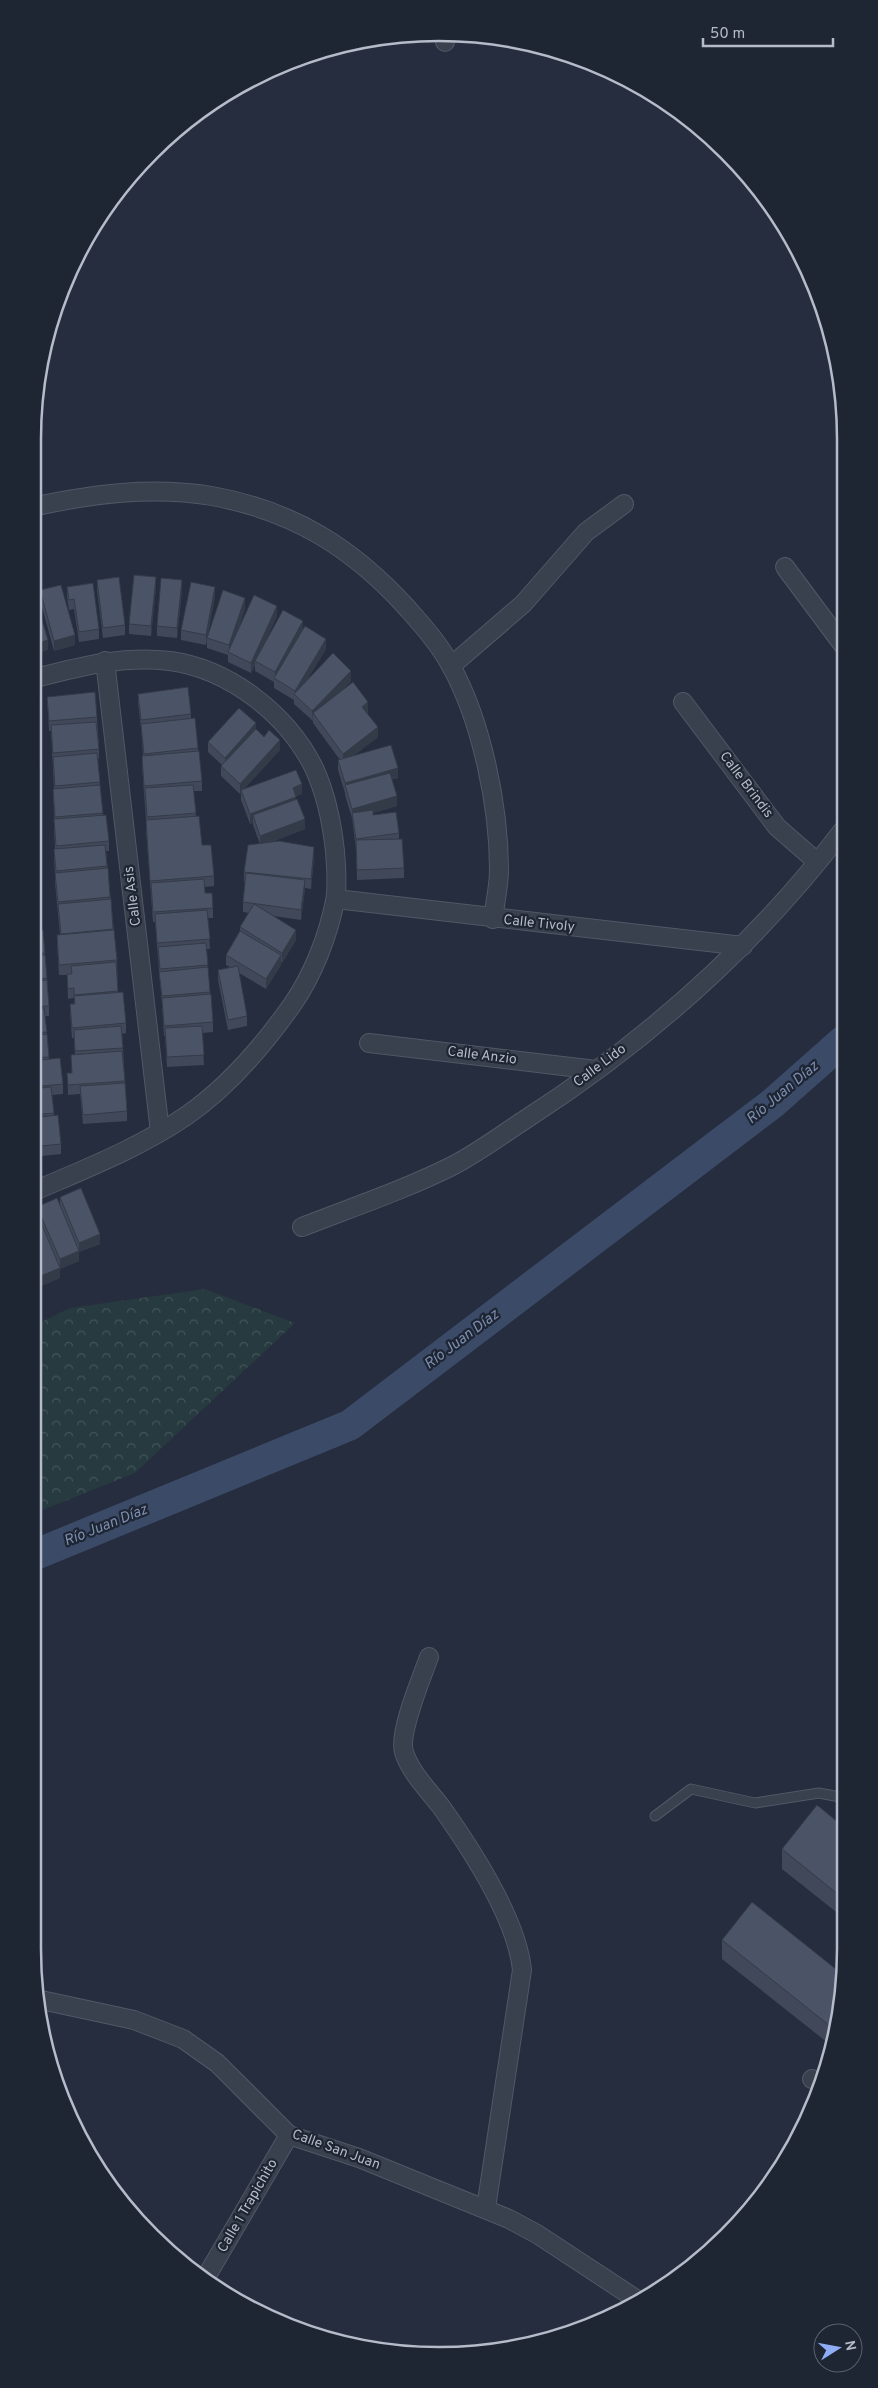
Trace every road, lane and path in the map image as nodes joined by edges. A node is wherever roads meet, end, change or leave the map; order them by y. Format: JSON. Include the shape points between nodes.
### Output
{"nodes":[{"id":1,"x":624,"y":504,"type":"dead end"},
{"id":2,"x":41,"y":505,"type":"edge"},
{"id":3,"x":785,"y":567,"type":"dead end"},
{"id":4,"x":837,"y":637,"type":"edge"},
{"id":5,"x":105,"y":661,"type":"junction"},
{"id":6,"x":451,"y":666,"type":"junction"},
{"id":7,"x":41,"y":677,"type":"edge"},
{"id":8,"x":683,"y":702,"type":"dead end"},
{"id":9,"x":837,"y":837,"type":"edge"},
{"id":10,"x":816,"y":861,"type":"junction"},
{"id":11,"x":336,"y":899,"type":"junction"},
{"id":12,"x":493,"y":919,"type":"junction"},
{"id":13,"x":743,"y":946,"type":"junction"},
{"id":14,"x":369,"y":1043,"type":"dead end"},
{"id":15,"x":596,"y":1070,"type":"junction"},
{"id":16,"x":160,"y":1132,"type":"junction"},
{"id":17,"x":41,"y":1188,"type":"edge"},
{"id":18,"x":302,"y":1228,"type":"dead end"},
{"id":19,"x":428,"y":1657,"type":"dead end"},
{"id":20,"x":837,"y":1796,"type":"edge"},
{"id":21,"x":655,"y":1816,"type":"dead end"},
{"id":22,"x":45,"y":2001,"type":"edge"},
{"id":23,"x":289,"y":2135,"type":"junction"},
{"id":24,"x":486,"y":2208,"type":"junction"},
{"id":25,"x":208,"y":2273,"type":"edge"},
{"id":26,"x":631,"y":2297,"type":"edge"}],
"edges":[{"from":1,"to":6,"type":"street","via":[[586,532],[523,604]]},
{"from":2,"to":6,"type":"street","via":[[120,492],[164,491],[214,496],[289,519],[334,543],[372,571],[421,623]]},
{"from":3,"to":4,"type":"street"},
{"from":5,"to":7,"type":"street"},
{"from":5,"to":11,"type":"street","via":[[172,661],[205,670],[241,688],[278,719],[313,768],[324,798],[333,829]]},
{"from":5,"to":16,"type":"street","name":"Calle Asis"},
{"from":6,"to":12,"type":"street","via":[[481,742],[494,804],[499,873]]},
{"from":8,"to":10,"type":"street","name":"Calle Brindis","via":[[777,827]]},
{"from":9,"to":10,"type":"street","name":"Calle Lido"},
{"from":10,"to":13,"type":"street","name":"Calle Lido","via":[[782,906]]},
{"from":11,"to":12,"type":"street","name":"Calle Tivoly"},
{"from":11,"to":16,"type":"street","via":[[320,952],[293,1003],[235,1075],[187,1115]]},
{"from":12,"to":13,"type":"street","name":"Calle Tivoly"},
{"from":13,"to":15,"type":"street","name":"Calle Lido","via":[[672,1010]]},
{"from":14,"to":15,"type":"street","name":"Calle Anzio"},
{"from":15,"to":18,"type":"street","name":"Calle Lido","via":[[457,1163]]},
{"from":16,"to":17,"type":"street"},
{"from":19,"to":24,"type":"street","via":[[403,1732],[403,1751],[472,1850],[521,1957],[520,1986]]},
{"from":20,"to":21,"type":"lane","via":[[819,1793],[756,1803],[691,1789]]},
{"from":22,"to":23,"type":"street","name":"Calle San Juan","via":[[134,2020],[183,2039],[217,2063]]},
{"from":23,"to":24,"type":"street","name":"Calle San Juan","via":[[359,2158]]},
{"from":23,"to":25,"type":"street","name":"Calle 1 Trapichito"},
{"from":24,"to":26,"type":"street","name":"Calle San Juan","via":[[537,2234]]}]}
